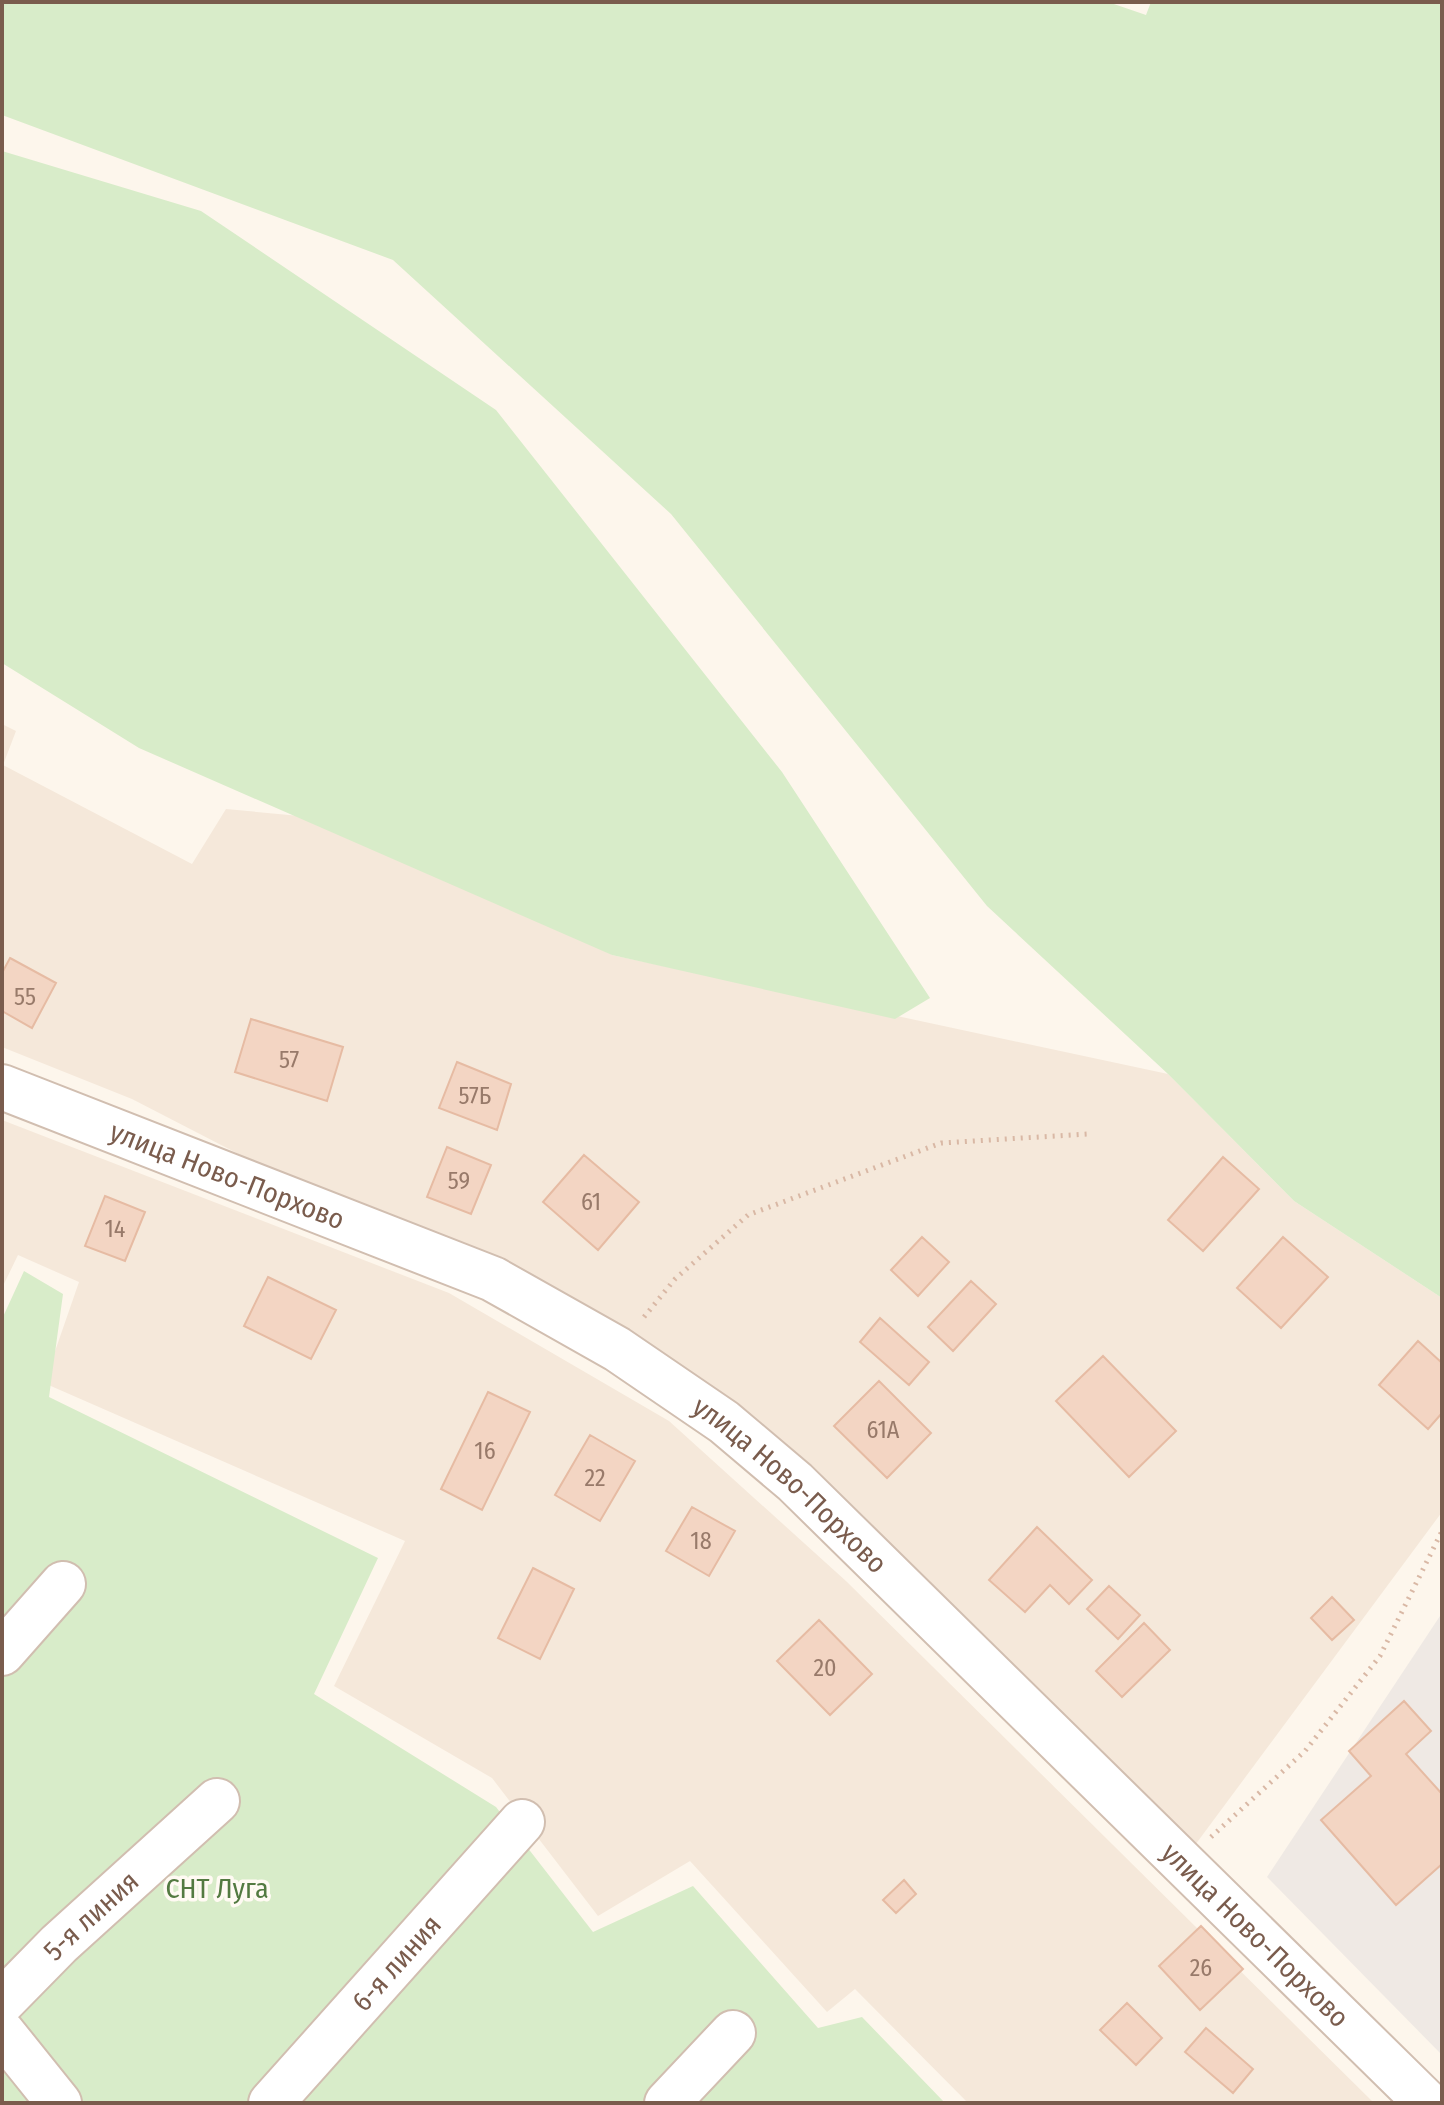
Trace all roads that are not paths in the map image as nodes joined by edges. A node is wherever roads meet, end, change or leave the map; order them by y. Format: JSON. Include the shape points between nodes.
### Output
{"nodes":[{"id":1,"x":2,"y":1087,"type":"edge"},
{"id":2,"x":63,"y":1584,"type":"dead end"},
{"id":3,"x":2,"y":1653,"type":"edge"},
{"id":4,"x":217,"y":1801,"type":"dead end"},
{"id":5,"x":522,"y":1822,"type":"dead end"},
{"id":6,"x":2,"y":2002,"type":"edge"},
{"id":7,"x":733,"y":2033,"type":"dead end"},
{"id":8,"x":10,"y":2061,"type":"edge"},
{"id":9,"x":59,"y":2103,"type":"edge"},
{"id":10,"x":271,"y":2103,"type":"edge"},
{"id":11,"x":667,"y":2103,"type":"edge"},
{"id":12,"x":1427,"y":2103,"type":"edge"}],
"edges":[{"from":1,"to":12,"type":"street","name":"улица Ново-Порхово","via":[[493,1279],[617,1349],[724,1422],[795,1482]]},
{"from":2,"to":3,"type":"street"},
{"from":4,"to":6,"type":"street","name":"5-я линия"},
{"from":5,"to":10,"type":"street","name":"6-я линия"},
{"from":7,"to":11,"type":"street"},
{"from":8,"to":9,"type":"street"}]}
